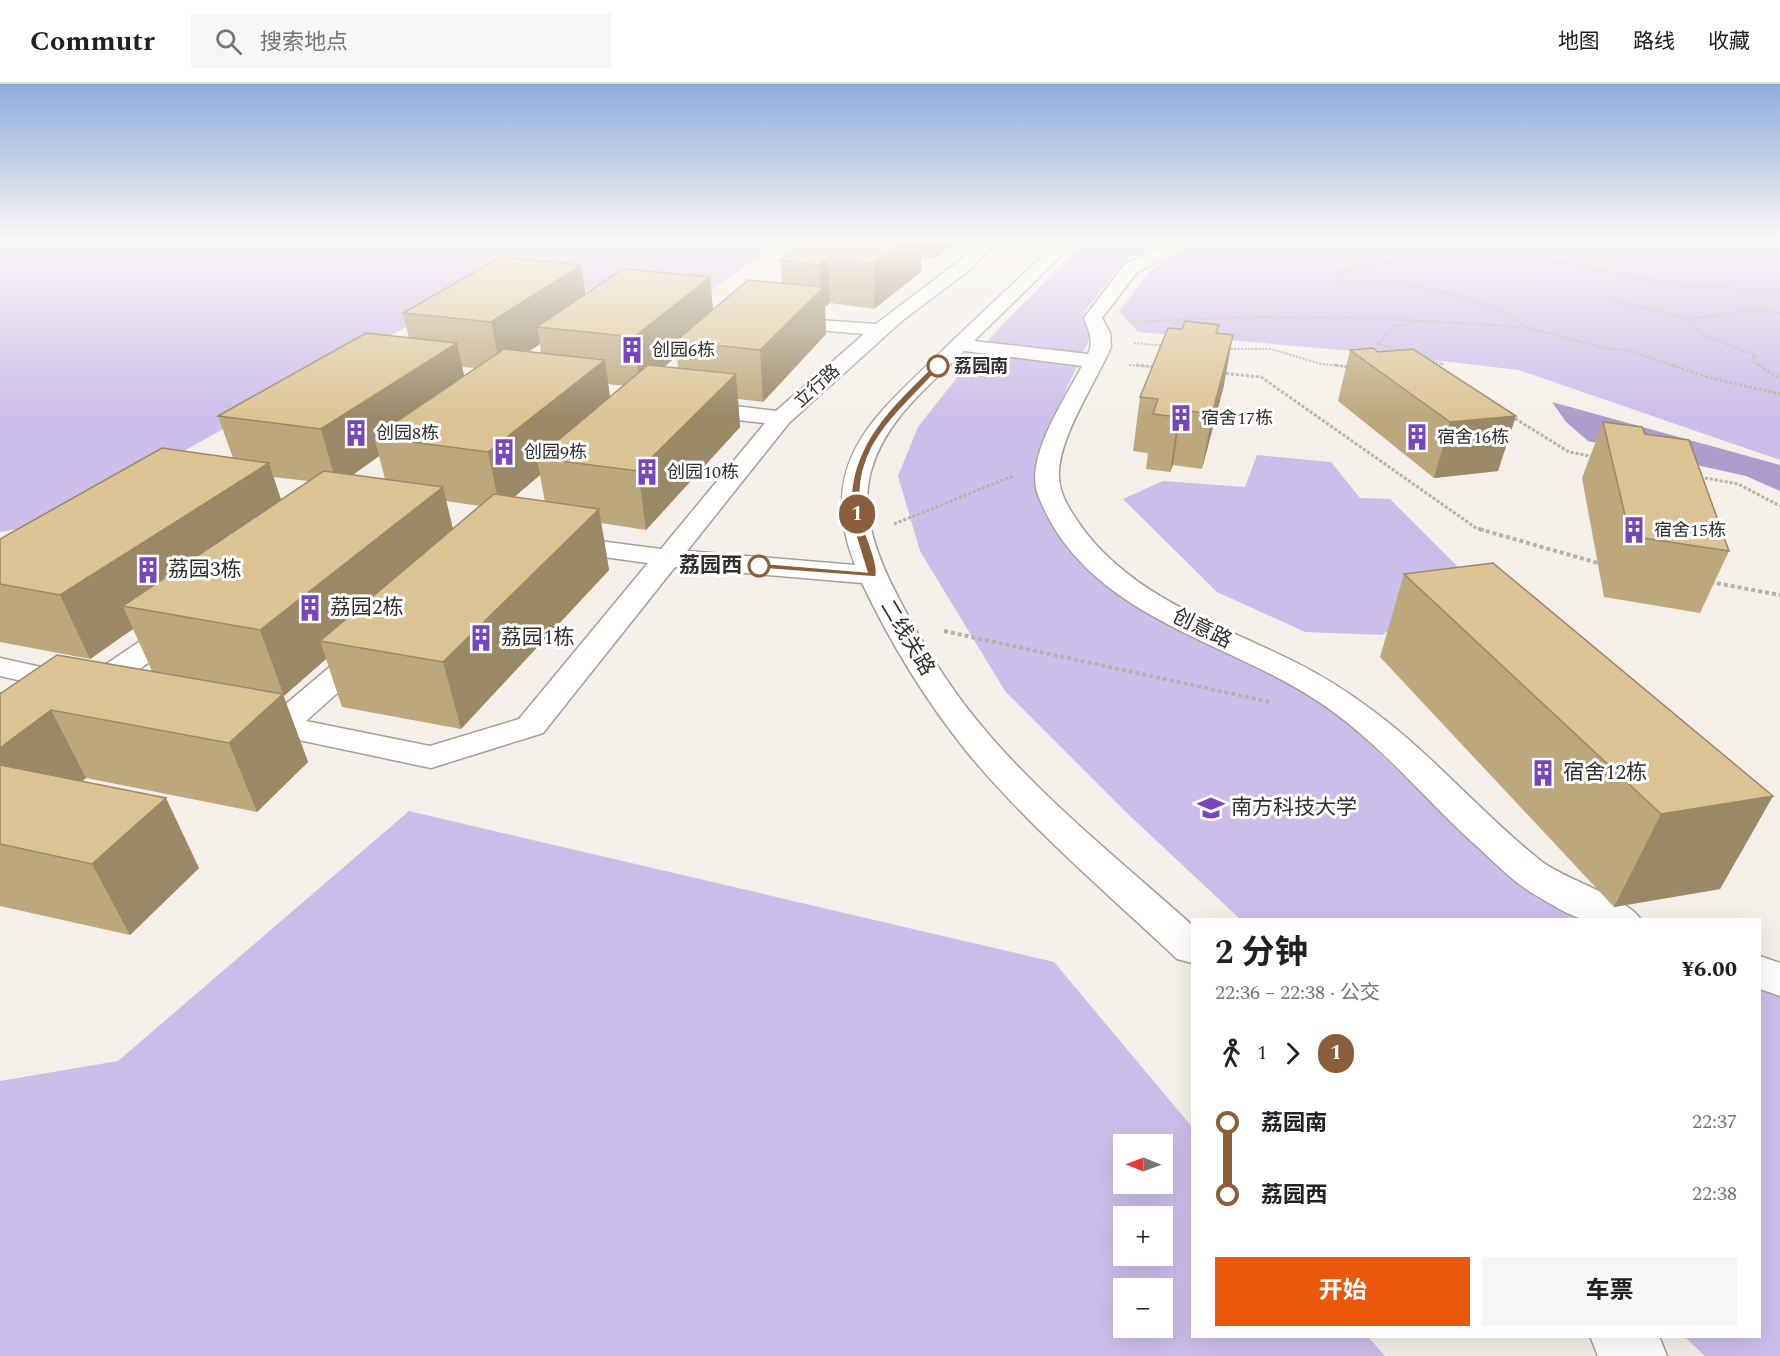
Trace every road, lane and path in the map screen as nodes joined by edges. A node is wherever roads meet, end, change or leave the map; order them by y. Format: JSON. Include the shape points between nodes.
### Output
{"nodes":[{"id":1,"x":921,"y":298,"type":"edge"},
{"id":2,"x":1008,"y":298,"type":"edge"},
{"id":3,"x":1108,"y":298,"type":"edge"},
{"id":4,"x":1460,"y":298,"type":"edge"},
{"id":5,"x":1610,"y":300,"type":"dead end"},
{"id":6,"x":1780,"y":313,"type":"edge"},
{"id":7,"x":757,"y":319,"type":"edge"},
{"id":8,"x":1431,"y":320,"type":"junction"},
{"id":9,"x":1690,"y":320,"type":"junction"},
{"id":10,"x":1525,"y":327,"type":"junction"},
{"id":11,"x":880,"y":330,"type":"junction"},
{"id":12,"x":1098,"y":344,"type":"junction"},
{"id":13,"x":959,"y":345,"type":"junction"},
{"id":14,"x":1172,"y":346,"type":"edge"},
{"id":15,"x":1225,"y":349,"type":"edge"},
{"id":16,"x":1410,"y":354,"type":"edge"},
{"id":17,"x":1421,"y":357,"type":"edge"},
{"id":18,"x":1353,"y":367,"type":"dead end"},
{"id":19,"x":1167,"y":368,"type":"edge"},
{"id":20,"x":1426,"y":370,"type":"edge"},
{"id":21,"x":1214,"y":373,"type":"edge"},
{"id":22,"x":1780,"y":379,"type":"edge"},
{"id":23,"x":1780,"y":394,"type":"edge"},
{"id":24,"x":676,"y":406,"type":"edge"},
{"id":25,"x":1510,"y":416,"type":"edge"},
{"id":26,"x":781,"y":418,"type":"junction"},
{"id":27,"x":1603,"y":459,"type":"dead end"},
{"id":28,"x":1049,"y":462,"type":"junction"},
{"id":29,"x":1693,"y":476,"type":"edge"},
{"id":30,"x":1780,"y":506,"type":"edge"},
{"id":31,"x":860,"y":537,"type":"junction"},
{"id":32,"x":536,"y":541,"type":"edge"},
{"id":33,"x":669,"y":558,"type":"junction"},
{"id":34,"x":1598,"y":563,"type":"dead end"},
{"id":35,"x":872,"y":575,"type":"junction"},
{"id":36,"x":1701,"y":580,"type":"edge"},
{"id":37,"x":1780,"y":595,"type":"edge"},
{"id":38,"x":203,"y":611,"type":"edge"},
{"id":39,"x":895,"y":620,"type":"junction"},
{"id":40,"x":386,"y":635,"type":"edge"},
{"id":41,"x":0,"y":667,"type":"edge"},
{"id":42,"x":95,"y":687,"type":"junction"},
{"id":43,"x":130,"y":694,"type":"edge"},
{"id":44,"x":1279,"y":704,"type":"dead end"},
{"id":45,"x":67,"y":707,"type":"edge"},
{"id":46,"x":222,"y":714,"type":"edge"},
{"id":47,"x":280,"y":726,"type":"junction"},
{"id":48,"x":1617,"y":918,"type":"edge"},
{"id":49,"x":1191,"y":947,"type":"edge"},
{"id":50,"x":1761,"y":972,"type":"edge"},
{"id":51,"x":1780,"y":981,"type":"edge"},
{"id":52,"x":1619,"y":1338,"type":"edge"},
{"id":53,"x":1639,"y":1356,"type":"edge"}],
"edges":[{"from":1,"to":11,"type":"street","name":"立行路"},
{"from":2,"to":13,"type":"street","name":"二线关路"},
{"from":3,"to":12,"type":"street","name":"创意路","via":[[1093,318]]},
{"from":4,"to":10,"type":"path","via":[[1500,309]]},
{"from":5,"to":9,"type":"path"},
{"from":6,"to":9,"type":"path","via":[[1751,310]]},
{"from":7,"to":11,"type":"street"},
{"from":8,"to":10,"type":"path"},
{"from":8,"to":12,"type":"path","via":[[1256,317]]},
{"from":8,"to":16,"type":"path","via":[[1395,326],[1378,344]]},
{"from":9,"to":22,"type":"path","via":[[1701,334],[1756,356],[1751,360]]},
{"from":10,"to":23,"type":"path","via":[[1626,350],[1707,377]]},
{"from":11,"to":26,"type":"street","name":"立行路"},
{"from":12,"to":13,"type":"street"},
{"from":12,"to":14,"type":"path"},
{"from":12,"to":19,"type":"path"},
{"from":12,"to":28,"type":"street","name":"创意路"},
{"from":13,"to":31,"type":"street","name":"二线关路","via":[[893,409],[867,447],[856,486]]},
{"from":15,"to":18,"type":"path","via":[[1271,350],[1321,364]]},
{"from":17,"to":20,"type":"path","via":[[1443,364]]},
{"from":21,"to":34,"type":"path","via":[[1261,377],[1476,528]]},
{"from":24,"to":26,"type":"street"},
{"from":25,"to":27,"type":"path","via":[[1569,452]]},
{"from":26,"to":33,"type":"street","name":"立行路"},
{"from":28,"to":31,"type":"path"},
{"from":28,"to":48,"type":"street","name":"创意路","via":[[1047,484],[1062,515],[1083,547],[1111,576],[1193,626],[1294,672],[1342,702],[1542,882]]},
{"from":29,"to":30,"type":"path","via":[[1738,484]]},
{"from":31,"to":35,"type":"street","name":"二线关路"},
{"from":32,"to":33,"type":"street"},
{"from":33,"to":35,"type":"street"},
{"from":33,"to":47,"type":"street","name":"立行路","via":[[531,726],[431,757]]},
{"from":35,"to":39,"type":"street","name":"二线关路"},
{"from":36,"to":37,"type":"path"},
{"from":38,"to":42,"type":"street"},
{"from":39,"to":44,"type":"path"},
{"from":39,"to":49,"type":"street","name":"二线关路","via":[[951,709],[1023,794]]},
{"from":40,"to":47,"type":"street"},
{"from":41,"to":42,"type":"street"},
{"from":42,"to":43,"type":"street"},
{"from":42,"to":45,"type":"street"},
{"from":46,"to":47,"type":"street","name":"立行路"},
{"from":50,"to":51,"type":"street"},
{"from":52,"to":53,"type":"street"}]}
